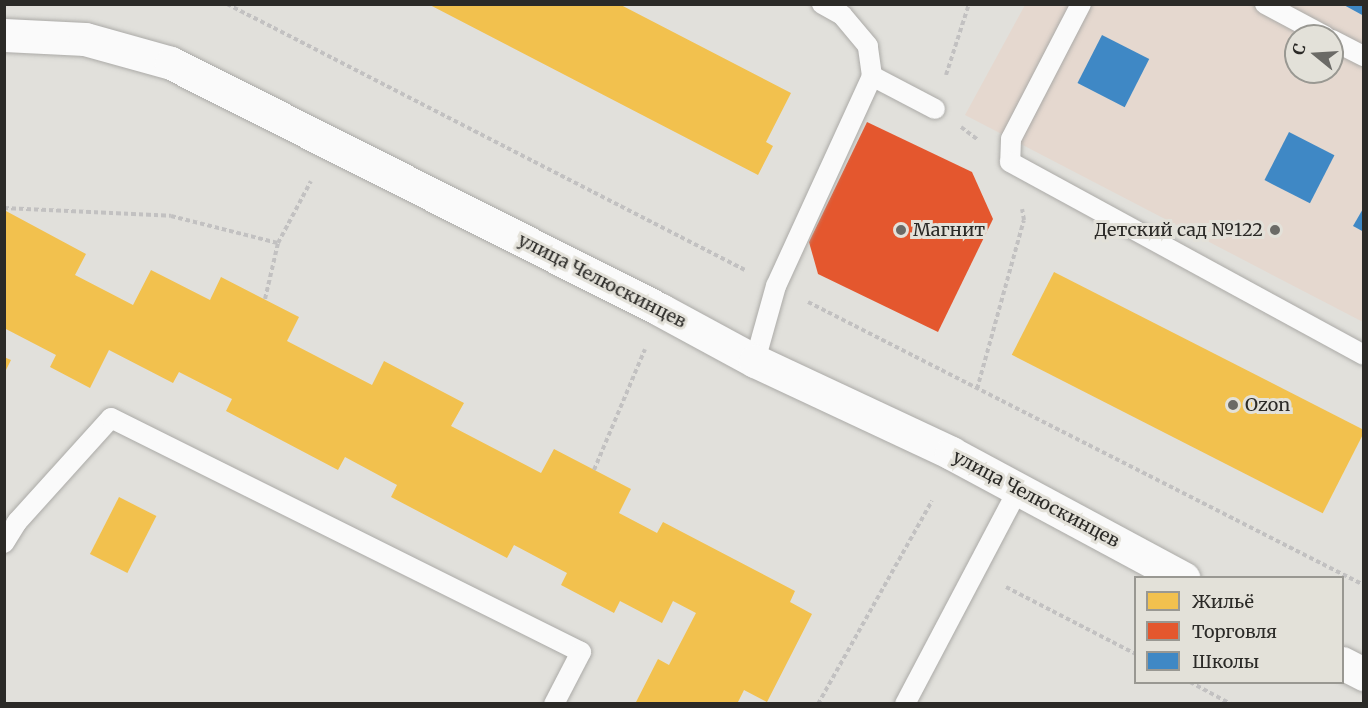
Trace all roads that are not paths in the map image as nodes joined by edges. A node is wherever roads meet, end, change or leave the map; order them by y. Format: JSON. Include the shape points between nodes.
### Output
{"nodes":[{"id":1,"x":822,"y":4,"type":"edge"},
{"id":2,"x":1081,"y":4,"type":"edge"},
{"id":3,"x":1264,"y":4,"type":"edge"},
{"id":4,"x":1302,"y":24,"type":"edge"},
{"id":5,"x":4,"y":35,"type":"edge"},
{"id":6,"x":1344,"y":45,"type":"edge"},
{"id":7,"x":1364,"y":56,"type":"edge"},
{"id":8,"x":872,"y":76,"type":"junction"},
{"id":9,"x":935,"y":109,"type":"road end"},
{"id":10,"x":1364,"y":355,"type":"edge"},
{"id":11,"x":755,"y":361,"type":"junction"},
{"id":12,"x":1018,"y":490,"type":"junction"},
{"id":13,"x":4,"y":543,"type":"edge"},
{"id":14,"x":1179,"y":576,"type":"edge"},
{"id":15,"x":1344,"y":664,"type":"edge"},
{"id":16,"x":1364,"y":674,"type":"edge"},
{"id":17,"x":554,"y":704,"type":"edge"},
{"id":18,"x":905,"y":704,"type":"edge"}],
"edges":[{"from":1,"to":8,"type":"lane","via":[[842,15],[868,46]]},
{"from":2,"to":10,"type":"lane","via":[[1011,139],[1010,162]]},
{"from":3,"to":4,"type":"lane"},
{"from":5,"to":11,"type":"street","name":"улица Челюскинцев","via":[[85,39],[171,63]]},
{"from":6,"to":7,"type":"lane"},
{"from":8,"to":9,"type":"lane"},
{"from":8,"to":11,"type":"lane","via":[[776,286]]},
{"from":11,"to":12,"type":"street","name":"улица Челюскинцев","via":[[951,453]]},
{"from":12,"to":14,"type":"street","name":"улица Челюскинцев"},
{"from":12,"to":18,"type":"lane"},
{"from":13,"to":17,"type":"lane","via":[[17,522],[111,418],[581,652]]},
{"from":15,"to":16,"type":"street"}]}
